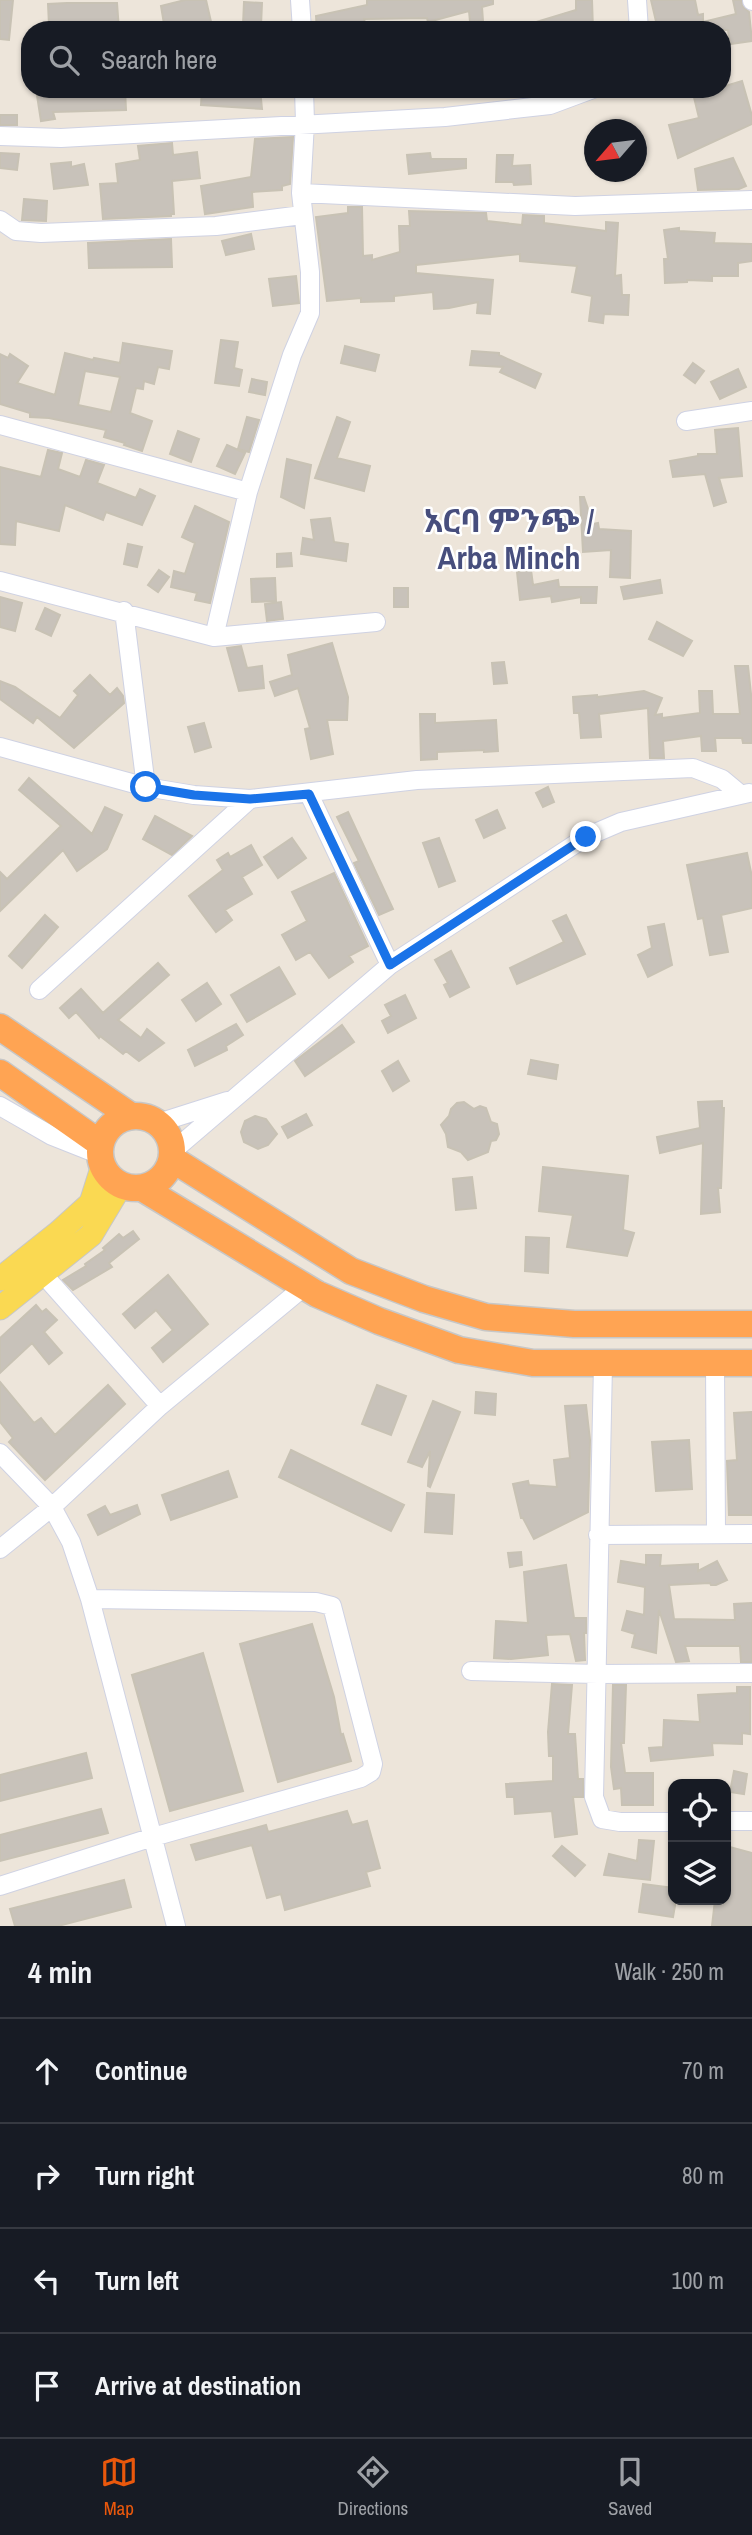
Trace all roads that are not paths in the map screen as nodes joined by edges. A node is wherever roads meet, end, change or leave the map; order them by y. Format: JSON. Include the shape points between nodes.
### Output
{"nodes":[{"id":1,"x":300,"y":0,"type":"edge"},
{"id":2,"x":637,"y":0,"type":"edge"},
{"id":3,"x":301,"y":21,"type":"edge"},
{"id":4,"x":638,"y":21,"type":"edge"},
{"id":5,"x":304,"y":98,"type":"edge"},
{"id":6,"x":569,"y":98,"type":"edge"},
{"id":7,"x":305,"y":123,"type":"junction"},
{"id":8,"x":0,"y":136,"type":"edge"},
{"id":9,"x":301,"y":193,"type":"junction"},
{"id":10,"x":752,"y":200,"type":"edge"},
{"id":11,"x":302,"y":215,"type":"junction"},
{"id":12,"x":0,"y":220,"type":"edge"},
{"id":13,"x":752,"y":411,"type":"edge"},
{"id":14,"x":686,"y":421,"type":"dead end"},
{"id":15,"x":0,"y":425,"type":"edge"},
{"id":16,"x":248,"y":492,"type":"junction"},
{"id":17,"x":0,"y":581,"type":"edge"},
{"id":18,"x":124,"y":611,"type":"junction"},
{"id":19,"x":376,"y":622,"type":"dead end"},
{"id":20,"x":214,"y":637,"type":"junction"},
{"id":21,"x":0,"y":747,"type":"edge"},
{"id":22,"x":146,"y":787,"type":"junction"},
{"id":23,"x":746,"y":793,"type":"edge"},
{"id":24,"x":309,"y":794,"type":"junction"},
{"id":25,"x":250,"y":799,"type":"junction"},
{"id":26,"x":390,"y":965,"type":"junction"},
{"id":27,"x":39,"y":990,"type":"dead end"},
{"id":28,"x":0,"y":1027,"type":"edge"},
{"id":29,"x":0,"y":1073,"type":"edge"},
{"id":30,"x":237,"y":1098,"type":"junction"},
{"id":31,"x":0,"y":1106,"type":"edge"},
{"id":32,"x":131,"y":1116,"type":"junction"},
{"id":33,"x":158,"y":1122,"type":"junction"},
{"id":34,"x":101,"y":1155,"type":"junction"},
{"id":35,"x":173,"y":1155,"type":"junction"},
{"id":36,"x":132,"y":1187,"type":"junction"},
{"id":37,"x":42,"y":1273,"type":"junction"},
{"id":38,"x":0,"y":1279,"type":"edge"},
{"id":39,"x":305,"y":1286,"type":"junction"},
{"id":40,"x":0,"y":1308,"type":"edge"},
{"id":41,"x":752,"y":1324,"type":"edge"},
{"id":42,"x":715,"y":1363,"type":"junction"},
{"id":43,"x":752,"y":1363,"type":"edge"},
{"id":44,"x":603,"y":1364,"type":"junction"},
{"id":45,"x":160,"y":1406,"type":"junction"},
{"id":46,"x":0,"y":1452,"type":"edge"},
{"id":47,"x":52,"y":1507,"type":"junction"},
{"id":48,"x":716,"y":1534,"type":"junction"},
{"id":49,"x":752,"y":1534,"type":"edge"},
{"id":50,"x":598,"y":1535,"type":"junction"},
{"id":51,"x":0,"y":1549,"type":"edge"},
{"id":52,"x":90,"y":1599,"type":"junction"},
{"id":53,"x":471,"y":1671,"type":"dead end"},
{"id":54,"x":752,"y":1673,"type":"edge"},
{"id":55,"x":598,"y":1674,"type":"junction"},
{"id":56,"x":731,"y":1821,"type":"edge"},
{"id":57,"x":752,"y":1821,"type":"edge"},
{"id":58,"x":668,"y":1822,"type":"edge"},
{"id":59,"x":153,"y":1837,"type":"junction"},
{"id":60,"x":0,"y":1885,"type":"edge"},
{"id":61,"x":176,"y":1926,"type":"edge"}],
"edges":[{"from":1,"to":3,"type":"street"},
{"from":2,"to":4,"type":"street"},
{"from":5,"to":7,"type":"street"},
{"from":6,"to":7,"type":"street","via":[[550,105],[445,117]]},
{"from":7,"to":8,"type":"street","via":[[61,138]]},
{"from":7,"to":9,"type":"street"},
{"from":9,"to":10,"type":"street","via":[[575,206]]},
{"from":9,"to":11,"type":"street"},
{"from":11,"to":12,"type":"street","via":[[216,226],[41,233],[16,231]]},
{"from":11,"to":16,"type":"street","via":[[310,313]]},
{"from":13,"to":14,"type":"street"},
{"from":15,"to":16,"type":"street"},
{"from":16,"to":20,"type":"street"},
{"from":17,"to":18,"type":"street"},
{"from":18,"to":20,"type":"street"},
{"from":18,"to":22,"type":"street"},
{"from":19,"to":20,"type":"street"},
{"from":21,"to":22,"type":"street"},
{"from":22,"to":25,"type":"street"},
{"from":23,"to":24,"type":"street","via":[[693,768],[417,780]]},
{"from":23,"to":26,"type":"street","via":[[621,822],[586,837]]},
{"from":24,"to":25,"type":"street"},
{"from":24,"to":26,"type":"street"},
{"from":25,"to":27,"type":"street"},
{"from":26,"to":30,"type":"street"},
{"from":28,"to":32,"type":"highway"},
{"from":29,"to":34,"type":"highway"},
{"from":30,"to":33,"type":"street"},
{"from":30,"to":35,"type":"street"},
{"from":31,"to":34,"type":"street","via":[[52,1136]]},
{"from":32,"to":33,"type":"highway"},
{"from":32,"to":34,"type":"highway","via":[[111,1125]]},
{"from":33,"to":35,"type":"highway","via":[[171,1140]]},
{"from":34,"to":36,"type":"highway","via":[[107,1173]]},
{"from":34,"to":38,"type":"main road","via":[[91,1203]]},
{"from":35,"to":36,"type":"highway","via":[[162,1178]]},
{"from":35,"to":41,"type":"highway","via":[[351,1271],[424,1300],[486,1317],[574,1324]]},
{"from":36,"to":37,"type":"main road","via":[[91,1235]]},
{"from":36,"to":39,"type":"highway"},
{"from":37,"to":40,"type":"main road"},
{"from":37,"to":45,"type":"street"},
{"from":39,"to":44,"type":"highway","via":[[379,1321],[459,1350],[533,1363]]},
{"from":39,"to":45,"type":"street"},
{"from":42,"to":43,"type":"highway"},
{"from":42,"to":44,"type":"highway"},
{"from":42,"to":48,"type":"street"},
{"from":44,"to":50,"type":"street"},
{"from":45,"to":47,"type":"street"},
{"from":46,"to":47,"type":"street"},
{"from":47,"to":51,"type":"street"},
{"from":47,"to":52,"type":"street","via":[[71,1542]]},
{"from":48,"to":49,"type":"street"},
{"from":48,"to":50,"type":"street"},
{"from":50,"to":55,"type":"street"},
{"from":52,"to":59,"type":"street"},
{"from":52,"to":59,"type":"street","via":[[316,1601],[332,1606],[337,1621],[373,1764],[371,1772]]},
{"from":53,"to":55,"type":"street"},
{"from":54,"to":55,"type":"street"},
{"from":55,"to":58,"type":"street","via":[[594,1797],[602,1819]]},
{"from":56,"to":57,"type":"street"},
{"from":59,"to":60,"type":"street"},
{"from":59,"to":61,"type":"street"}]}
